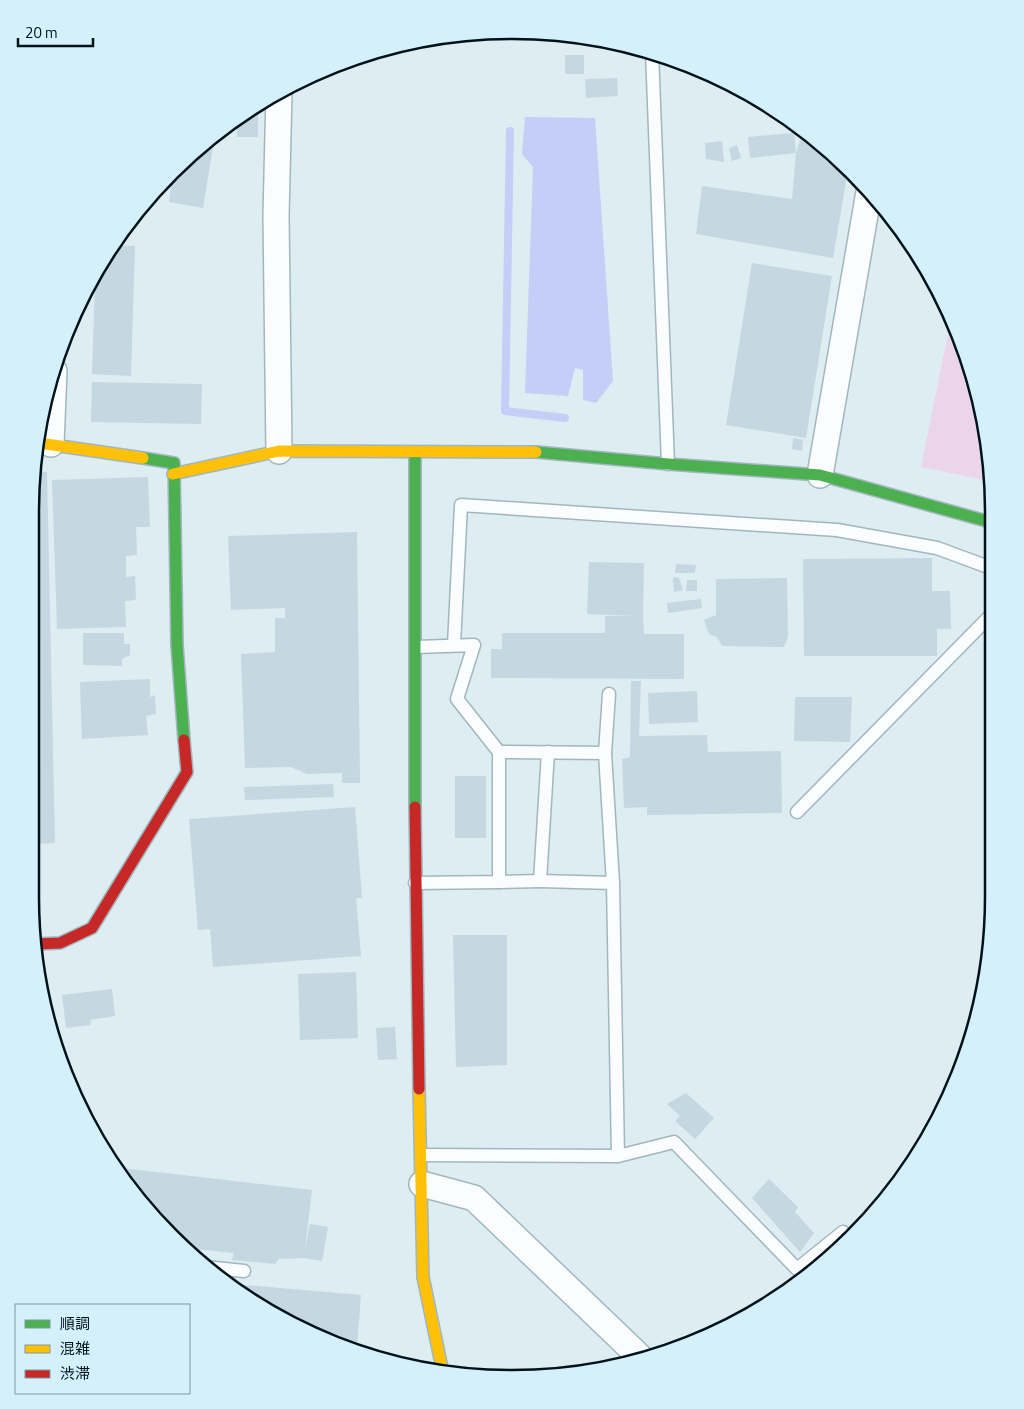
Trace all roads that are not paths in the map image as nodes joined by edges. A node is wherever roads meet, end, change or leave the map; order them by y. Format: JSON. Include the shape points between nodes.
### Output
{"nodes":[{"id":1,"x":652,"y":60,"type":"edge"},
{"id":2,"x":279,"y":100,"type":"edge"},
{"id":3,"x":868,"y":200,"type":"edge"},
{"id":4,"x":48,"y":423,"type":"edge"},
{"id":5,"x":45,"y":443,"type":"edge"},
{"id":6,"x":279,"y":451,"type":"junction"},
{"id":7,"x":415,"y":452,"type":"junction"},
{"id":8,"x":668,"y":464,"type":"junction"},
{"id":9,"x":173,"y":474,"type":"junction"},
{"id":10,"x":820,"y":475,"type":"junction"},
{"id":11,"x":985,"y":521,"type":"edge"},
{"id":12,"x":985,"y":566,"type":"edge"},
{"id":13,"x":985,"y":621,"type":"edge"},
{"id":14,"x":454,"y":645,"type":"junction"},
{"id":15,"x":416,"y":647,"type":"junction"},
{"id":16,"x":609,"y":694,"type":"dead end"},
{"id":17,"x":499,"y":752,"type":"junction"},
{"id":18,"x":548,"y":752,"type":"junction"},
{"id":19,"x":605,"y":753,"type":"junction"},
{"id":20,"x":797,"y":812,"type":"dead end"},
{"id":21,"x":499,"y":882,"type":"junction"},
{"id":22,"x":540,"y":882,"type":"junction"},
{"id":23,"x":415,"y":883,"type":"junction"},
{"id":24,"x":613,"y":883,"type":"junction"},
{"id":25,"x":42,"y":944,"type":"edge"},
{"id":26,"x":421,"y":1155,"type":"junction"},
{"id":27,"x":618,"y":1156,"type":"junction"},
{"id":28,"x":422,"y":1184,"type":"junction"},
{"id":29,"x":843,"y":1232,"type":"dead end"},
{"id":30,"x":220,"y":1268,"type":"edge"},
{"id":31,"x":244,"y":1271,"type":"dead end"},
{"id":32,"x":636,"y":1353,"type":"edge"},
{"id":33,"x":441,"y":1365,"type":"edge"}],
"edges":[{"from":1,"to":8,"type":"lane"},
{"from":2,"to":6,"type":"street","via":[[276,216]]},
{"from":3,"to":10,"type":"street"},
{"from":4,"to":5,"type":"street"},
{"from":5,"to":9,"type":"street","via":[[174,462]]},
{"from":6,"to":7,"type":"street"},
{"from":6,"to":9,"type":"street"},
{"from":7,"to":8,"type":"street","via":[[529,451]]},
{"from":7,"to":15,"type":"street"},
{"from":8,"to":10,"type":"street"},
{"from":9,"to":25,"type":"street","via":[[177,645],[186,772],[92,928],[60,943]]},
{"from":10,"to":11,"type":"street"},
{"from":12,"to":14,"type":"lane","via":[[936,548],[837,530],[461,505]]},
{"from":13,"to":20,"type":"lane"},
{"from":14,"to":15,"type":"lane"},
{"from":14,"to":17,"type":"lane","via":[[474,645],[457,699]]},
{"from":15,"to":23,"type":"street"},
{"from":16,"to":19,"type":"lane"},
{"from":17,"to":18,"type":"lane"},
{"from":17,"to":21,"type":"lane"},
{"from":18,"to":19,"type":"lane"},
{"from":18,"to":22,"type":"lane"},
{"from":19,"to":24,"type":"lane"},
{"from":21,"to":22,"type":"lane"},
{"from":21,"to":23,"type":"lane"},
{"from":22,"to":24,"type":"lane"},
{"from":23,"to":26,"type":"street"},
{"from":24,"to":27,"type":"lane"},
{"from":26,"to":27,"type":"lane"},
{"from":26,"to":28,"type":"street"},
{"from":27,"to":29,"type":"lane","via":[[674,1142],[797,1269]]},
{"from":28,"to":32,"type":"street","via":[[474,1198]]},
{"from":28,"to":33,"type":"street","via":[[423,1277]]},
{"from":30,"to":31,"type":"lane"}]}
